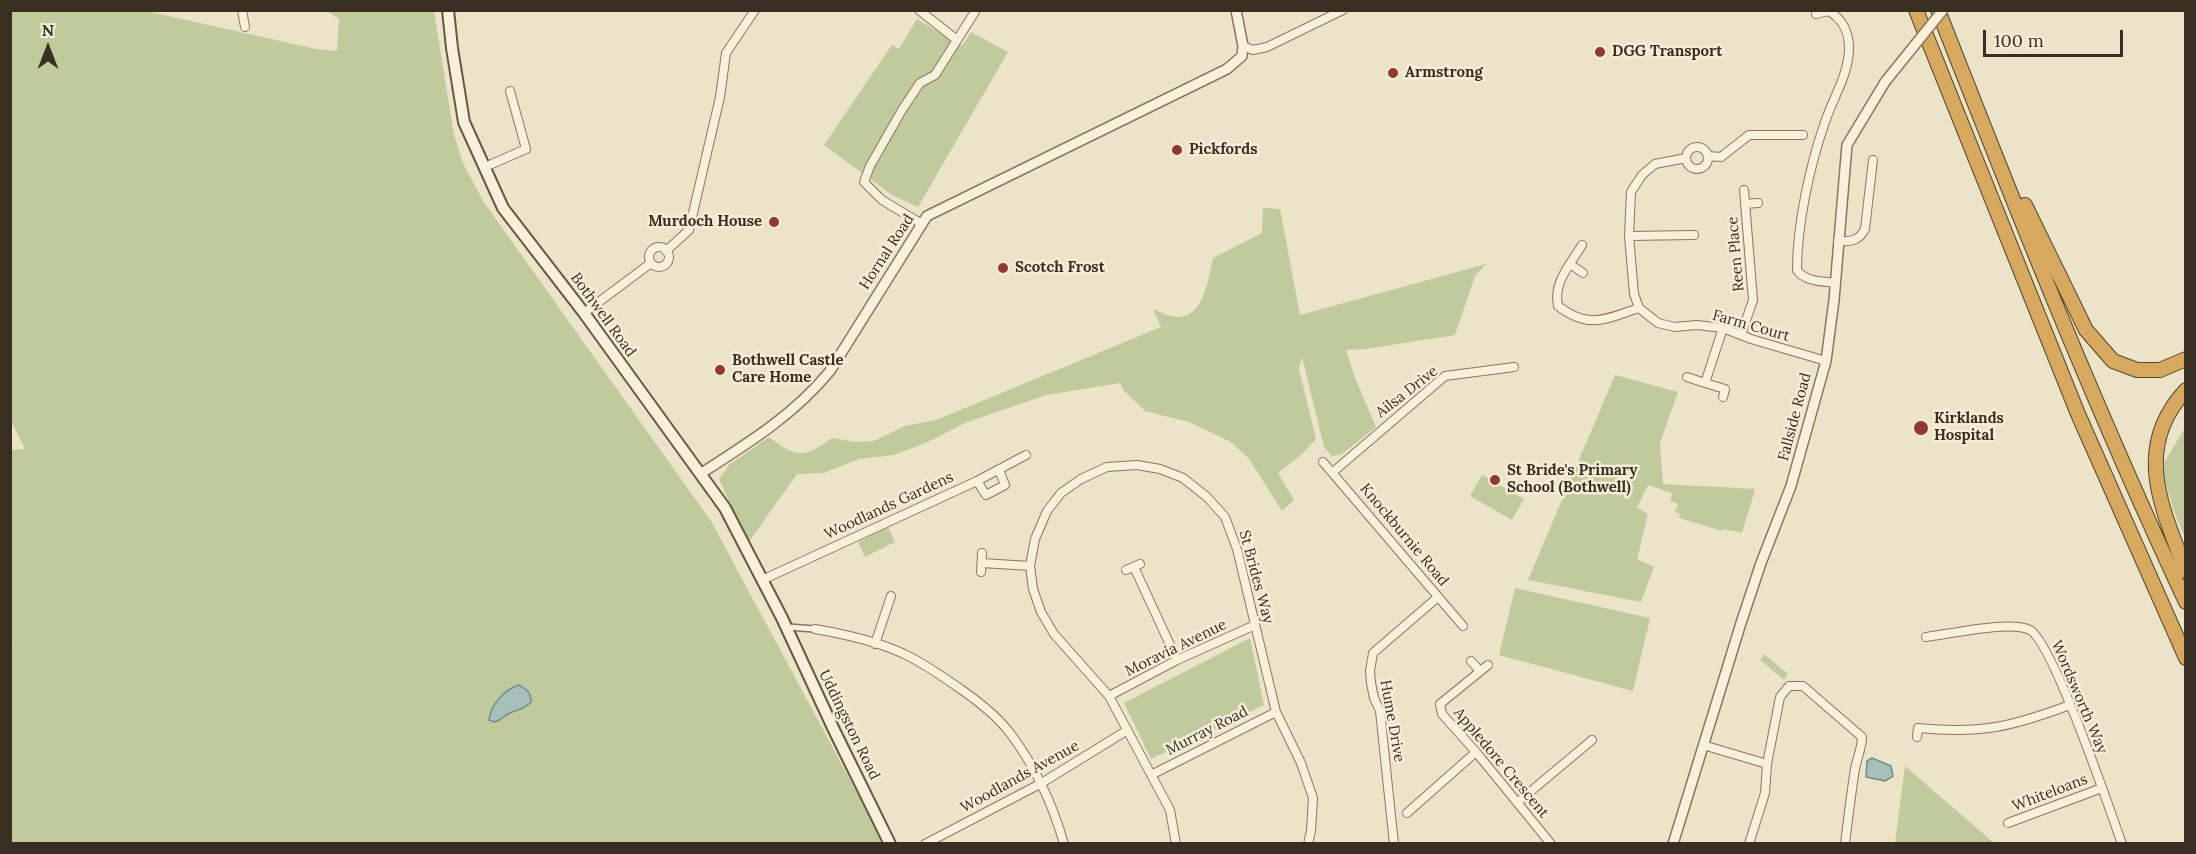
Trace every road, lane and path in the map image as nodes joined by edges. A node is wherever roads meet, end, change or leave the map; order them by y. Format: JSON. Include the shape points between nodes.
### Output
{"nodes":[{"id":1,"x":242,"y":10,"type":"edge"},
{"id":2,"x":454,"y":10,"type":"edge"},
{"id":3,"x":755,"y":10,"type":"edge"},
{"id":4,"x":919,"y":10,"type":"edge"},
{"id":5,"x":976,"y":10,"type":"edge"},
{"id":6,"x":1236,"y":10,"type":"edge"},
{"id":7,"x":1343,"y":10,"type":"edge"},
{"id":8,"x":1916,"y":10,"type":"edge"},
{"id":9,"x":1940,"y":10,"type":"edge"},
{"id":10,"x":448,"y":11,"type":"edge"},
{"id":11,"x":1816,"y":14,"type":"dead end"},
{"id":12,"x":245,"y":27,"type":"dead end"},
{"id":13,"x":957,"y":40,"type":"junction"},
{"id":14,"x":1243,"y":51,"type":"junction"},
{"id":15,"x":510,"y":91,"type":"dead end"},
{"id":16,"x":1973,"y":100,"type":"junction"},
{"id":17,"x":1803,"y":135,"type":"dead end"},
{"id":18,"x":1708,"y":156,"type":"junction"},
{"id":19,"x":1686,"y":158,"type":"junction"},
{"id":20,"x":1873,"y":160,"type":"dead end"},
{"id":21,"x":484,"y":167,"type":"junction"},
{"id":22,"x":1744,"y":190,"type":"dead end"},
{"id":23,"x":1758,"y":203,"type":"dead end"},
{"id":24,"x":1745,"y":204,"type":"junction"},
{"id":25,"x":922,"y":224,"type":"junction"},
{"id":26,"x":1694,"y":235,"type":"dead end"},
{"id":27,"x":1629,"y":236,"type":"junction"},
{"id":28,"x":1838,"y":241,"type":"junction"},
{"id":29,"x":1582,"y":245,"type":"dead end"},
{"id":30,"x":666,"y":251,"type":"junction"},
{"id":31,"x":651,"y":263,"type":"junction"},
{"id":32,"x":1570,"y":264,"type":"junction"},
{"id":33,"x":1583,"y":273,"type":"dead end"},
{"id":34,"x":1835,"y":283,"type":"junction"},
{"id":35,"x":1639,"y":308,"type":"junction"},
{"id":36,"x":584,"y":313,"type":"junction"},
{"id":37,"x":1723,"y":328,"type":"junction"},
{"id":38,"x":1741,"y":335,"type":"junction"},
{"id":39,"x":2186,"y":359,"type":"edge"},
{"id":40,"x":1826,"y":361,"type":"junction"},
{"id":41,"x":1514,"y":367,"type":"dead end"},
{"id":42,"x":1687,"y":377,"type":"dead end"},
{"id":43,"x":1705,"y":383,"type":"junction"},
{"id":44,"x":2186,"y":390,"type":"edge"},
{"id":45,"x":1723,"y":397,"type":"dead end"},
{"id":46,"x":1026,"y":455,"type":"dead end"},
{"id":47,"x":1323,"y":462,"type":"dead end"},
{"id":48,"x":999,"y":470,"type":"junction"},
{"id":49,"x":1333,"y":472,"type":"junction"},
{"id":50,"x":700,"y":474,"type":"junction"},
{"id":51,"x":977,"y":481,"type":"junction"},
{"id":52,"x":982,"y":553,"type":"dead end"},
{"id":53,"x":982,"y":563,"type":"junction"},
{"id":54,"x":1030,"y":566,"type":"junction"},
{"id":55,"x":1133,"y":567,"type":"dead end"},
{"id":56,"x":2186,"y":571,"type":"edge"},
{"id":57,"x":981,"y":572,"type":"dead end"},
{"id":58,"x":762,"y":580,"type":"junction"},
{"id":59,"x":891,"y":596,"type":"dead end"},
{"id":60,"x":1438,"y":597,"type":"junction"},
{"id":61,"x":2186,"y":602,"type":"edge"},
{"id":62,"x":784,"y":623,"type":"junction"},
{"id":63,"x":1255,"y":625,"type":"junction"},
{"id":64,"x":1464,"y":626,"type":"dead end"},
{"id":65,"x":815,"y":629,"type":"joint"},
{"id":66,"x":1926,"y":637,"type":"dead end"},
{"id":67,"x":875,"y":644,"type":"junction"},
{"id":68,"x":2186,"y":658,"type":"edge"},
{"id":69,"x":1177,"y":660,"type":"junction"},
{"id":70,"x":1471,"y":661,"type":"dead end"},
{"id":71,"x":1488,"y":665,"type":"dead end"},
{"id":72,"x":1477,"y":673,"type":"junction"},
{"id":73,"x":1109,"y":696,"type":"junction"},
{"id":74,"x":2070,"y":705,"type":"junction"},
{"id":75,"x":1276,"y":711,"type":"junction"},
{"id":76,"x":1126,"y":731,"type":"junction"},
{"id":77,"x":1917,"y":737,"type":"dead end"},
{"id":78,"x":1592,"y":740,"type":"dead end"},
{"id":79,"x":1703,"y":745,"type":"junction"},
{"id":80,"x":1476,"y":752,"type":"junction"},
{"id":81,"x":1767,"y":764,"type":"junction"},
{"id":82,"x":1151,"y":775,"type":"junction"},
{"id":83,"x":1040,"y":784,"type":"junction"},
{"id":84,"x":2102,"y":788,"type":"junction"},
{"id":85,"x":1518,"y":802,"type":"junction"},
{"id":86,"x":1407,"y":813,"type":"dead end"},
{"id":87,"x":2008,"y":824,"type":"dead end"},
{"id":88,"x":890,"y":843,"type":"edge"},
{"id":89,"x":925,"y":843,"type":"edge"},
{"id":90,"x":1064,"y":843,"type":"edge"},
{"id":91,"x":1176,"y":843,"type":"edge"},
{"id":92,"x":1308,"y":843,"type":"edge"},
{"id":93,"x":1394,"y":843,"type":"edge"},
{"id":94,"x":1551,"y":843,"type":"edge"},
{"id":95,"x":1673,"y":843,"type":"edge"},
{"id":96,"x":1749,"y":843,"type":"edge"},
{"id":97,"x":1845,"y":843,"type":"edge"},
{"id":98,"x":2122,"y":843,"type":"edge"}],
"edges":[{"from":1,"to":12,"type":"street"},
{"from":2,"to":10,"type":"street"},
{"from":3,"to":30,"type":"street","via":[[726,53],[720,97],[689,230]]},
{"from":4,"to":13,"type":"street"},
{"from":5,"to":13,"type":"street"},
{"from":6,"to":14,"type":"street"},
{"from":7,"to":14,"type":"street","via":[[1267,47]]},
{"from":8,"to":68,"type":"highway","via":[[2078,414]]},
{"from":9,"to":16,"type":"highway"},
{"from":9,"to":28,"type":"street","name":"Fallside Road","bridge":true,"via":[[1885,82],[1847,145]]},
{"from":10,"to":21,"type":"main road","name":"Bothwell Road","via":[[464,122]]},
{"from":11,"to":34,"type":"street","via":[[1828,11],[1838,16],[1849,47],[1847,64],[1810,168],[1797,270],[1808,279]]},
{"from":13,"to":25,"type":"street","via":[[935,75],[920,83],[902,110],[864,182],[882,200]]},
{"from":14,"to":25,"type":"street","name":"Hornal Road","via":[[1227,69],[927,216]]},
{"from":15,"to":21,"type":"street","via":[[526,149]]},
{"from":16,"to":39,"type":"highway","via":[[2092,339],[2113,361],[2137,370],[2160,370]]},
{"from":16,"to":61,"type":"highway","via":[[2066,330]]},
{"from":17,"to":18,"type":"street","via":[[1749,135],[1721,157]]},
{"from":18,"to":19,"type":"street","via":[[1698,147],[1688,151]]},
{"from":18,"to":19,"type":"street","via":[[1707,164],[1698,169],[1688,165]]},
{"from":19,"to":27,"type":"street","via":[[1655,164],[1642,175],[1631,192]]},
{"from":20,"to":28,"type":"street","via":[[1862,236]]},
{"from":21,"to":36,"type":"main road","name":"Bothwell Road","via":[[503,208]]},
{"from":22,"to":24,"type":"street","name":"Reen Place"},
{"from":23,"to":24,"type":"street","name":"Reen Place"},
{"from":24,"to":38,"type":"street","name":"Reen Place","via":[[1753,300]]},
{"from":25,"to":50,"type":"street","name":"Hornal Road","via":[[830,371],[813,391],[781,420]]},
{"from":26,"to":27,"type":"street","via":[[1679,239]]},
{"from":27,"to":35,"type":"street","via":[[1634,294]]},
{"from":28,"to":34,"type":"street","name":"Fallside Road"},
{"from":29,"to":32,"type":"street"},
{"from":30,"to":31,"type":"street","via":[[653,249]]},
{"from":30,"to":31,"type":"street","via":[[669,257],[664,265]]},
{"from":31,"to":36,"type":"street"},
{"from":32,"to":33,"type":"street"},
{"from":32,"to":35,"type":"street","via":[[1556,293],[1558,306],[1570,314],[1589,322],[1605,321]]},
{"from":34,"to":40,"type":"street","name":"Fallside Road"},
{"from":35,"to":37,"type":"street","name":"Farm Court","via":[[1658,323]]},
{"from":36,"to":50,"type":"main road","name":"Bothwell Road"},
{"from":37,"to":38,"type":"street","name":"Farm Court"},
{"from":37,"to":43,"type":"street"},
{"from":38,"to":40,"type":"street","name":"Farm Court"},
{"from":40,"to":79,"type":"street","name":"Fallside Road","via":[[1791,486],[1761,563]]},
{"from":41,"to":49,"type":"street","name":"Ailsa Drive","via":[[1444,376]]},
{"from":42,"to":43,"type":"street"},
{"from":43,"to":45,"type":"street","via":[[1725,390]]},
{"from":44,"to":56,"type":"highway","via":[[2159,433],[2154,468],[2161,506]]},
{"from":46,"to":48,"type":"street","name":"Woodlands Gardens"},
{"from":47,"to":49,"type":"street","name":"Knockburnie Road"},
{"from":48,"to":51,"type":"street","name":"Woodlands Gardens"},
{"from":48,"to":51,"type":"street","via":[[1005,485],[996,490],[986,495]]},
{"from":49,"to":60,"type":"street","name":"Knockburnie Road"},
{"from":50,"to":58,"type":"main road","name":"Bothwell Road","via":[[725,508]]},
{"from":51,"to":58,"type":"street","name":"Woodlands Gardens"},
{"from":52,"to":53,"type":"street"},
{"from":53,"to":54,"type":"street"},
{"from":53,"to":57,"type":"street"},
{"from":54,"to":63,"type":"street","name":"St Brides Way","via":[[1040,526],[1061,493],[1107,467],[1137,465],[1160,469],[1183,478],[1225,517],[1238,549]]},
{"from":54,"to":73,"type":"street","name":"St Brides Way","via":[[1041,612],[1054,634]]},
{"from":55,"to":69,"type":"street"},
{"from":58,"to":62,"type":"main road","name":"Bothwell Road"},
{"from":59,"to":67,"type":"street"},
{"from":60,"to":64,"type":"street","name":"Knockburnie Road"},
{"from":60,"to":93,"type":"street","name":"Hume Drive","via":[[1373,653],[1371,683],[1380,711]]},
{"from":62,"to":65,"type":"street"},
{"from":62,"to":88,"type":"main road","name":"Uddingston Road"},
{"from":63,"to":69,"type":"street","name":"Moravia Avenue"},
{"from":63,"to":75,"type":"street","name":"St Brides Way"},
{"from":65,"to":67,"type":"street"},
{"from":66,"to":74,"type":"street","name":"Wordsworth Way","via":[[2010,625],[2030,630],[2040,638]]},
{"from":67,"to":83,"type":"street","via":[[917,660],[982,704],[1009,732]]},
{"from":69,"to":73,"type":"street","name":"Moravia Avenue"},
{"from":70,"to":72,"type":"street"},
{"from":71,"to":72,"type":"street"},
{"from":72,"to":80,"type":"street","name":"Appledore Crescent","via":[[1440,704],[1442,714]]},
{"from":73,"to":76,"type":"street","name":"St Brides Way"},
{"from":74,"to":77,"type":"street","via":[[2025,722],[1982,730],[1918,728]]},
{"from":74,"to":84,"type":"street","name":"Wordsworth Way"},
{"from":75,"to":82,"type":"street","name":"Murray Road"},
{"from":75,"to":92,"type":"street","name":"St Brides Way","via":[[1313,798]]},
{"from":76,"to":82,"type":"street"},
{"from":76,"to":83,"type":"street","name":"Woodlands Avenue"},
{"from":78,"to":85,"type":"street"},
{"from":79,"to":81,"type":"street"},
{"from":79,"to":95,"type":"street","name":"Fallside Road"},
{"from":80,"to":85,"type":"street","name":"Appledore Crescent"},
{"from":80,"to":86,"type":"street"},
{"from":81,"to":96,"type":"street","via":[[1765,793]]},
{"from":81,"to":97,"type":"street","via":[[1780,697],[1790,686],[1803,686],[1862,737]]},
{"from":82,"to":91,"type":"street","via":[[1170,810]]},
{"from":83,"to":89,"type":"street","name":"Woodlands Avenue"},
{"from":83,"to":90,"type":"street"},
{"from":84,"to":87,"type":"street","name":"Whiteloans"},
{"from":84,"to":98,"type":"street","name":"Wordsworth Way"},
{"from":85,"to":94,"type":"street","name":"Appledore Crescent"}]}
